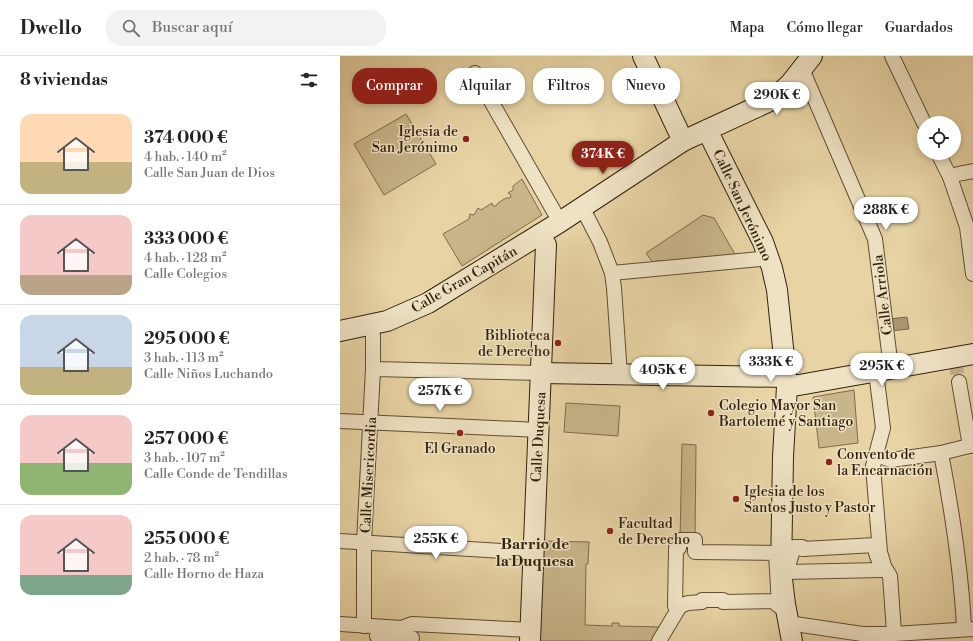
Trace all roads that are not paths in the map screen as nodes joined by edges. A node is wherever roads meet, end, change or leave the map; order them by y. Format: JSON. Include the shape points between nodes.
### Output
{"nodes":[{"id":1,"x":643,"y":56,"type":"edge"},
{"id":2,"x":892,"y":56,"type":"edge"},
{"id":3,"x":807,"y":62,"type":"edge"},
{"id":4,"x":492,"y":104,"type":"edge"},
{"id":5,"x":921,"y":116,"type":"edge"},
{"id":6,"x":708,"y":130,"type":"junction"},
{"id":7,"x":683,"y":141,"type":"junction"},
{"id":8,"x":942,"y":160,"type":"edge"},
{"id":9,"x":973,"y":171,"type":"edge"},
{"id":10,"x":950,"y":177,"type":"junction"},
{"id":11,"x":582,"y":207,"type":"junction"},
{"id":12,"x":560,"y":222,"type":"junction"},
{"id":13,"x":539,"y":235,"type":"junction"},
{"id":14,"x":767,"y":256,"type":"junction"},
{"id":15,"x":612,"y":273,"type":"junction"},
{"id":16,"x":973,"y":274,"type":"edge"},
{"id":17,"x":371,"y":325,"type":"junction"},
{"id":18,"x":340,"y":331,"type":"edge"},
{"id":19,"x":961,"y":358,"type":"edge"},
{"id":20,"x":373,"y":369,"type":"junction"},
{"id":21,"x":883,"y":370,"type":"junction"},
{"id":22,"x":541,"y":372,"type":"junction"},
{"id":23,"x":620,"y":375,"type":"junction"},
{"id":24,"x":787,"y":381,"type":"junction"},
{"id":25,"x":959,"y":382,"type":"tunnel mouth"},
{"id":26,"x":340,"y":421,"type":"edge"},
{"id":27,"x":370,"y":422,"type":"junction"},
{"id":28,"x":539,"y":430,"type":"junction"},
{"id":29,"x":971,"y":445,"type":"edge"},
{"id":30,"x":941,"y":452,"type":"junction"},
{"id":31,"x":876,"y":455,"type":"junction"},
{"id":32,"x":340,"y":541,"type":"edge"},
{"id":33,"x":364,"y":542,"type":"junction"},
{"id":34,"x":533,"y":553,"type":"junction"},
{"id":35,"x":882,"y":566,"type":"junction"},
{"id":36,"x":680,"y":606,"type":"junction"},
{"id":37,"x":340,"y":624,"type":"edge"},
{"id":38,"x":364,"y":626,"type":"junction"},
{"id":39,"x":968,"y":628,"type":"edge"},
{"id":40,"x":894,"y":632,"type":"dead end"},
{"id":41,"x":791,"y":633,"type":"edge"},
{"id":42,"x":340,"y":634,"type":"edge"},
{"id":43,"x":530,"y":636,"type":"edge"},
{"id":44,"x":411,"y":641,"type":"edge"},
{"id":45,"x":659,"y":641,"type":"edge"}],
"edges":[{"from":1,"to":7,"type":"main road"},
{"from":2,"to":5,"type":"street"},
{"from":3,"to":6,"type":"main road","name":"Calle Gran Capitán","via":[[790,84],[772,100]]},
{"from":3,"to":21,"type":"street","name":"Calle Arriola","via":[[875,239]]},
{"from":4,"to":12,"type":"street"},
{"from":6,"to":7,"type":"main road","name":"Calle Gran Capitán"},
{"from":6,"to":14,"type":"main road","name":"Calle San Jerónimo","via":[[763,242]]},
{"from":7,"to":11,"type":"main road","name":"Calle Gran Capitán"},
{"from":8,"to":10,"type":"street"},
{"from":9,"to":10,"type":"street"},
{"from":10,"to":16,"type":"street","via":[[967,227]]},
{"from":11,"to":12,"type":"main road","name":"Calle Gran Capitán"},
{"from":11,"to":15,"type":"street"},
{"from":12,"to":13,"type":"main road","name":"Calle Gran Capitán"},
{"from":13,"to":17,"type":"main road","name":"Calle Gran Capitán","via":[[428,304]]},
{"from":13,"to":22,"type":"main road","name":"Calle Duquesa","via":[[546,246]]},
{"from":14,"to":15,"type":"street","via":[[760,259]]},
{"from":14,"to":24,"type":"main road","name":"Calle San Jerónimo","via":[[776,290]]},
{"from":15,"to":23,"type":"street"},
{"from":17,"to":18,"type":"main road","name":"Calle Gran Capitán"},
{"from":17,"to":20,"type":"street","name":"Calle Misericordia"},
{"from":19,"to":21,"type":"main road"},
{"from":20,"to":22,"type":"street"},
{"from":20,"to":27,"type":"street","name":"Calle Misericordia"},
{"from":21,"to":24,"type":"main road","via":[[799,385]]},
{"from":21,"to":31,"type":"street","name":"Calle Arriola","via":[[883,428]]},
{"from":22,"to":23,"type":"main road"},
{"from":22,"to":28,"type":"main road","name":"Calle Duquesa"},
{"from":23,"to":24,"type":"main road"},
{"from":24,"to":41,"type":"main road","name":"Calle San Jerónimo","via":[[782,571]]},
{"from":25,"to":29,"type":"street"},
{"from":26,"to":27,"type":"street"},
{"from":27,"to":28,"type":"street"},
{"from":27,"to":33,"type":"street","name":"Calle Misericordia"},
{"from":28,"to":34,"type":"main road","name":"Calle Duquesa"},
{"from":29,"to":30,"type":"street"},
{"from":30,"to":31,"type":"street","via":[[891,460]]},
{"from":30,"to":39,"type":"street"},
{"from":31,"to":35,"type":"street","name":"Calle Arriola","via":[[873,466]]},
{"from":32,"to":33,"type":"street"},
{"from":33,"to":34,"type":"street"},
{"from":33,"to":38,"type":"street","name":"Calle Misericordia"},
{"from":34,"to":43,"type":"main road","name":"Calle Duquesa"},
{"from":35,"to":35,"type":"street","via":[[882,570],[786,572],[794,547],[803,549],[876,545],[876,553]]},
{"from":35,"to":40,"type":"street","via":[[890,576]]},
{"from":36,"to":36,"type":"street","via":[[702,600],[773,602],[779,606],[776,553],[695,552],[695,540],[680,540],[679,548],[676,548],[675,606]]},
{"from":36,"to":45,"type":"street"},
{"from":37,"to":38,"type":"street"},
{"from":38,"to":43,"type":"street","via":[[402,628],[412,624]]},
{"from":39,"to":41,"type":"street","via":[[862,634],[795,624]]},
{"from":42,"to":44,"type":"street","via":[[412,638]]}]}
